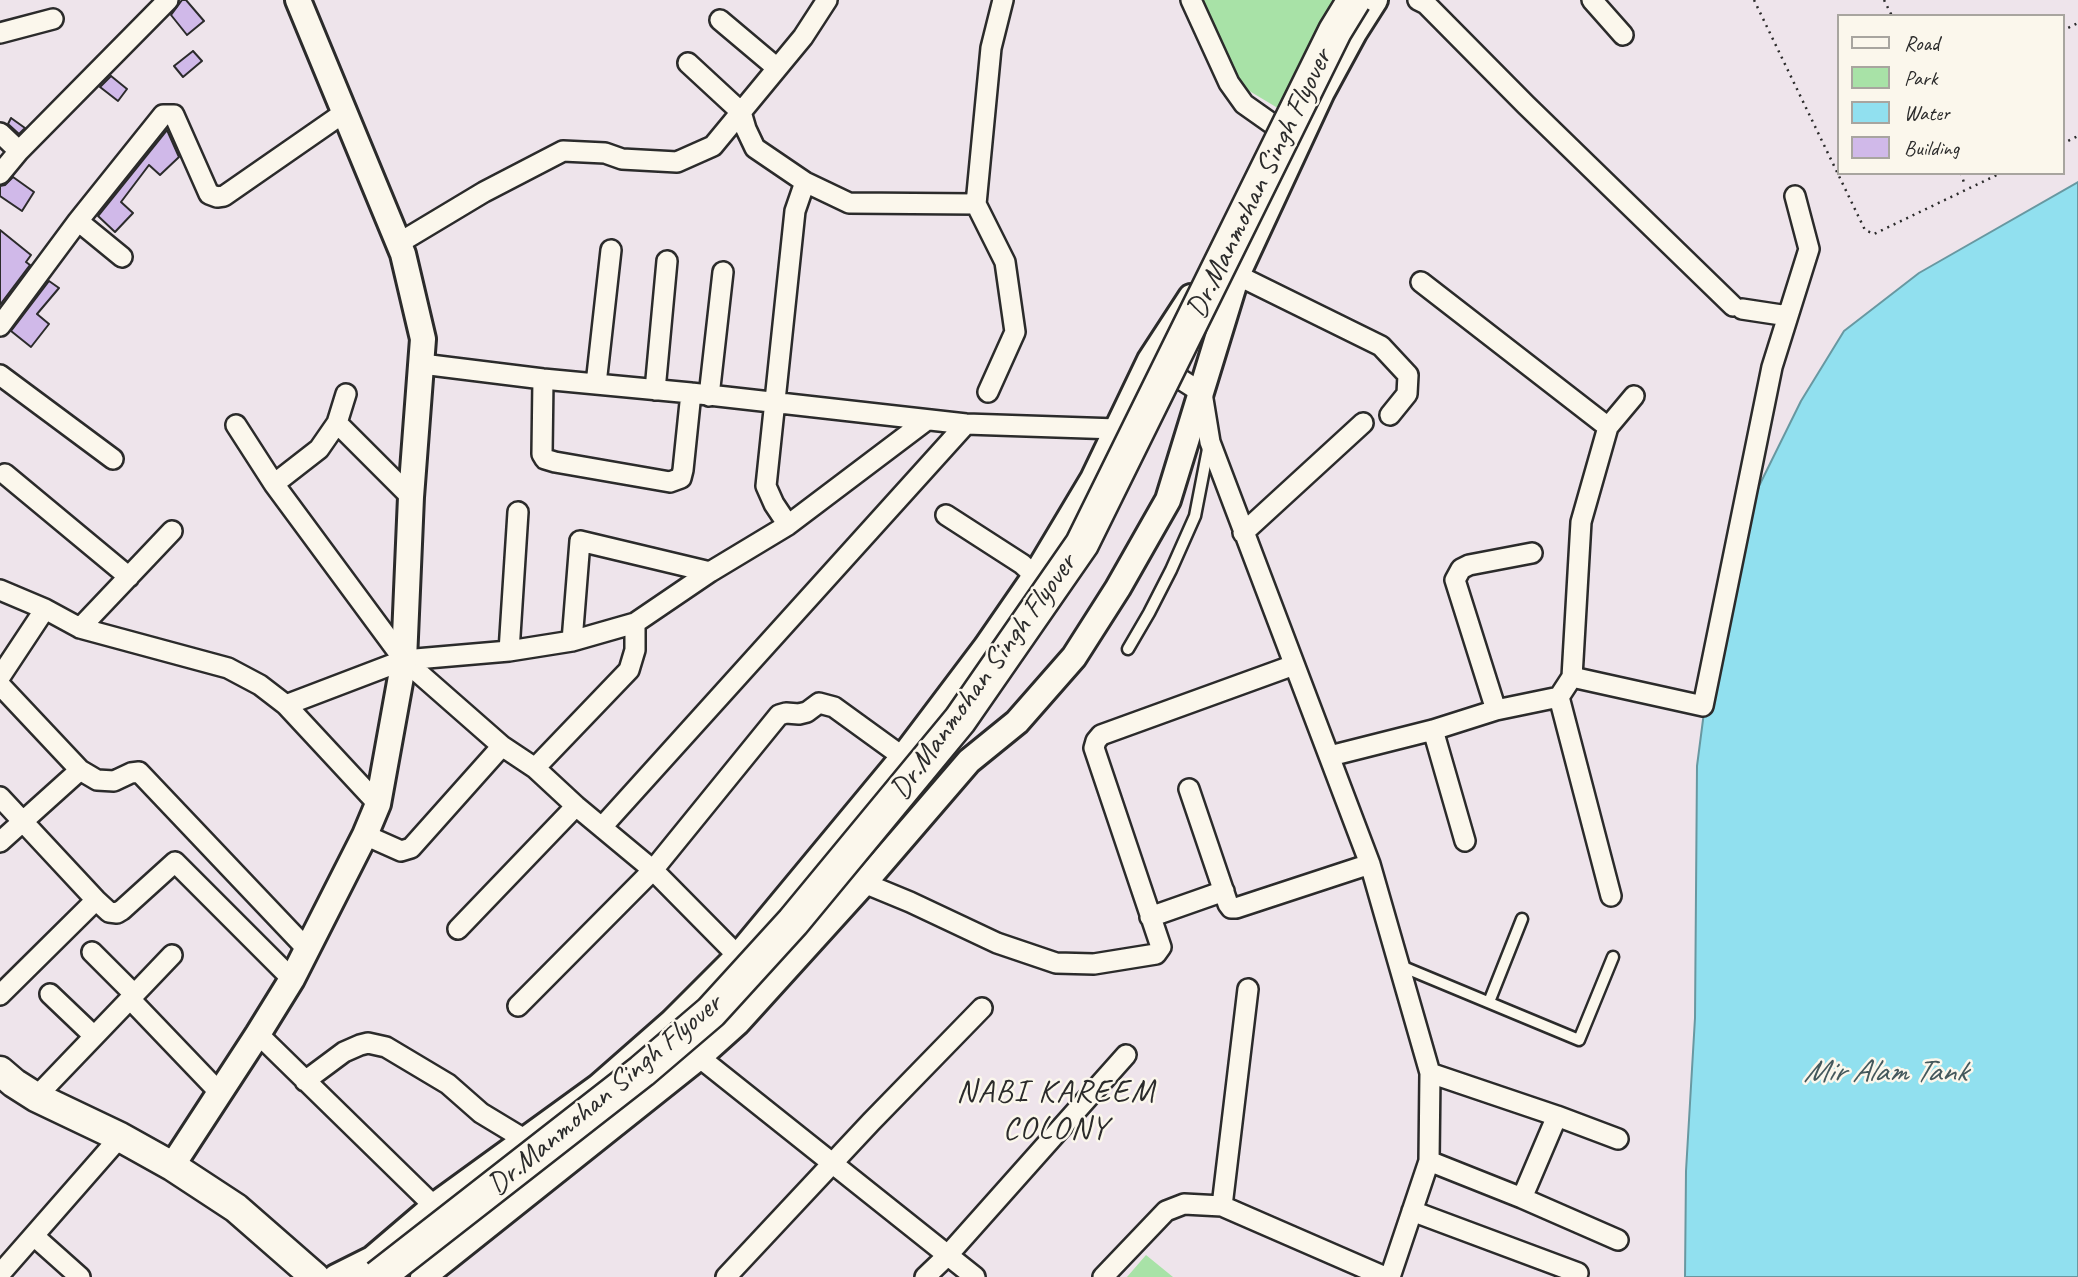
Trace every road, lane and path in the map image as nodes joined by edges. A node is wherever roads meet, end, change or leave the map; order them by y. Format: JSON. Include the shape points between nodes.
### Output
{"nodes":[{"id":1,"x":168,"y":0,"type":"edge"},
{"id":2,"x":298,"y":0,"type":"edge"},
{"id":3,"x":1003,"y":0,"type":"edge"},
{"id":4,"x":1191,"y":0,"type":"edge"},
{"id":5,"x":1348,"y":0,"type":"edge"},
{"id":6,"x":1354,"y":0,"type":"edge"},
{"id":7,"x":1366,"y":0,"type":"edge"},
{"id":8,"x":1375,"y":0,"type":"edge"},
{"id":9,"x":1418,"y":0,"type":"edge"},
{"id":10,"x":1592,"y":0,"type":"edge"},
{"id":11,"x":1754,"y":0,"type":"edge"},
{"id":12,"x":823,"y":2,"type":"edge"},
{"id":13,"x":53,"y":19,"type":"dead end"},
{"id":14,"x":720,"y":20,"type":"dead end"},
{"id":15,"x":0,"y":33,"type":"edge"},
{"id":16,"x":1623,"y":35,"type":"dead end"},
{"id":17,"x":688,"y":63,"type":"dead end"},
{"id":18,"x":777,"y":68,"type":"junction"},
{"id":19,"x":345,"y":112,"type":"junction"},
{"id":20,"x":741,"y":112,"type":"junction"},
{"id":21,"x":1279,"y":128,"type":"junction"},
{"id":22,"x":0,"y":133,"type":"edge"},
{"id":23,"x":19,"y":151,"type":"junction"},
{"id":24,"x":1836,"y":170,"type":"edge"},
{"id":25,"x":0,"y":174,"type":"edge"},
{"id":26,"x":1838,"y":175,"type":"edge"},
{"id":27,"x":1962,"y":175,"type":"edge"},
{"id":28,"x":1997,"y":175,"type":"edge"},
{"id":29,"x":805,"y":182,"type":"junction"},
{"id":30,"x":1965,"y":186,"type":"dead end"},
{"id":31,"x":1795,"y":196,"type":"dead end"},
{"id":32,"x":976,"y":204,"type":"junction"},
{"id":33,"x":78,"y":221,"type":"junction"},
{"id":34,"x":399,"y":243,"type":"junction"},
{"id":35,"x":611,"y":250,"type":"dead end"},
{"id":36,"x":122,"y":257,"type":"dead end"},
{"id":37,"x":667,"y":261,"type":"dead end"},
{"id":38,"x":723,"y":272,"type":"dead end"},
{"id":39,"x":1237,"y":275,"type":"junction"},
{"id":40,"x":1421,"y":282,"type":"dead end"},
{"id":41,"x":1788,"y":316,"type":"junction"},
{"id":42,"x":0,"y":326,"type":"edge"},
{"id":43,"x":1150,"y":360,"type":"junction"},
{"id":44,"x":422,"y":363,"type":"junction"},
{"id":45,"x":0,"y":375,"type":"edge"},
{"id":46,"x":543,"y":379,"type":"junction"},
{"id":47,"x":596,"y":384,"type":"junction"},
{"id":48,"x":655,"y":390,"type":"junction"},
{"id":49,"x":988,"y":392,"type":"dead end"},
{"id":50,"x":1202,"y":393,"type":"junction"},
{"id":51,"x":346,"y":394,"type":"dead end"},
{"id":52,"x":700,"y":394,"type":"junction"},
{"id":53,"x":1634,"y":396,"type":"dead end"},
{"id":54,"x":775,"y":402,"type":"junction"},
{"id":55,"x":1390,"y":415,"type":"dead end"},
{"id":56,"x":927,"y":420,"type":"junction"},
{"id":57,"x":337,"y":423,"type":"junction"},
{"id":58,"x":1363,"y":423,"type":"dead end"},
{"id":59,"x":965,"y":424,"type":"junction"},
{"id":60,"x":236,"y":425,"type":"dead end"},
{"id":61,"x":1608,"y":427,"type":"junction"},
{"id":62,"x":1117,"y":429,"type":"junction"},
{"id":63,"x":1210,"y":442,"type":"junction"},
{"id":64,"x":113,"y":459,"type":"dead end"},
{"id":65,"x":5,"y":474,"type":"dead end"},
{"id":66,"x":274,"y":484,"type":"junction"},
{"id":67,"x":411,"y":497,"type":"junction"},
{"id":68,"x":518,"y":512,"type":"dead end"},
{"id":69,"x":946,"y":515,"type":"dead end"},
{"id":70,"x":788,"y":525,"type":"junction"},
{"id":71,"x":172,"y":531,"type":"dead end"},
{"id":72,"x":1243,"y":533,"type":"junction"},
{"id":73,"x":1532,"y":553,"type":"dead end"},
{"id":74,"x":710,"y":572,"type":"junction"},
{"id":75,"x":1035,"y":576,"type":"junction"},
{"id":76,"x":129,"y":577,"type":"junction"},
{"id":77,"x":0,"y":590,"type":"edge"},
{"id":78,"x":45,"y":610,"type":"junction"},
{"id":79,"x":635,"y":623,"type":"junction"},
{"id":80,"x":80,"y":628,"type":"junction"},
{"id":81,"x":572,"y":641,"type":"junction"},
{"id":82,"x":1128,"y":649,"type":"dead end"},
{"id":83,"x":509,"y":650,"type":"junction"},
{"id":84,"x":404,"y":660,"type":"junction"},
{"id":85,"x":1294,"y":665,"type":"junction"},
{"id":86,"x":0,"y":677,"type":"edge"},
{"id":87,"x":1572,"y":677,"type":"junction"},
{"id":88,"x":0,"y":685,"type":"edge"},
{"id":89,"x":1559,"y":697,"type":"junction"},
{"id":90,"x":286,"y":705,"type":"junction"},
{"id":91,"x":1496,"y":710,"type":"junction"},
{"id":92,"x":1433,"y":730,"type":"junction"},
{"id":93,"x":502,"y":746,"type":"junction"},
{"id":94,"x":1330,"y":756,"type":"junction"},
{"id":95,"x":903,"y":757,"type":"junction"},
{"id":96,"x":535,"y":768,"type":"junction"},
{"id":97,"x":80,"y":770,"type":"junction"},
{"id":98,"x":1189,"y":789,"type":"dead end"},
{"id":99,"x":0,"y":797,"type":"edge"},
{"id":100,"x":377,"y":804,"type":"junction"},
{"id":101,"x":576,"y":806,"type":"junction"},
{"id":102,"x":23,"y":821,"type":"junction"},
{"id":103,"x":602,"y":827,"type":"junction"},
{"id":104,"x":365,"y":835,"type":"junction"},
{"id":105,"x":1465,"y":841,"type":"dead end"},
{"id":106,"x":0,"y":842,"type":"edge"},
{"id":107,"x":1370,"y":864,"type":"junction"},
{"id":108,"x":653,"y":870,"type":"junction"},
{"id":109,"x":864,"y":883,"type":"junction"},
{"id":110,"x":1224,"y":891,"type":"junction"},
{"id":111,"x":1611,"y":897,"type":"dead end"},
{"id":112,"x":96,"y":900,"type":"junction"},
{"id":113,"x":1150,"y":917,"type":"junction"},
{"id":114,"x":1522,"y":919,"type":"dead end"},
{"id":115,"x":458,"y":929,"type":"dead end"},
{"id":116,"x":307,"y":949,"type":"junction"},
{"id":117,"x":92,"y":952,"type":"dead end"},
{"id":118,"x":172,"y":955,"type":"dead end"},
{"id":119,"x":738,"y":956,"type":"junction"},
{"id":120,"x":1613,"y":957,"type":"dead end"},
{"id":121,"x":1400,"y":965,"type":"junction"},
{"id":122,"x":292,"y":979,"type":"junction"},
{"id":123,"x":1248,"y":989,"type":"dead end"},
{"id":124,"x":50,"y":994,"type":"dead end"},
{"id":125,"x":0,"y":995,"type":"edge"},
{"id":126,"x":132,"y":996,"type":"junction"},
{"id":127,"x":1489,"y":1002,"type":"junction"},
{"id":128,"x":518,"y":1006,"type":"dead end"},
{"id":129,"x":982,"y":1008,"type":"dead end"},
{"id":130,"x":673,"y":1022,"type":"junction"},
{"id":131,"x":258,"y":1034,"type":"junction"},
{"id":132,"x":94,"y":1036,"type":"junction"},
{"id":133,"x":1126,"y":1055,"type":"dead end"},
{"id":134,"x":699,"y":1057,"type":"junction"},
{"id":135,"x":0,"y":1070,"type":"edge"},
{"id":136,"x":1430,"y":1073,"type":"junction"},
{"id":137,"x":305,"y":1081,"type":"junction"},
{"id":138,"x":220,"y":1093,"type":"junction"},
{"id":139,"x":36,"y":1097,"type":"junction"},
{"id":140,"x":1557,"y":1116,"type":"junction"},
{"id":141,"x":120,"y":1138,"type":"junction"},
{"id":142,"x":524,"y":1139,"type":"junction"},
{"id":143,"x":1618,"y":1139,"type":"dead end"},
{"id":144,"x":1429,"y":1161,"type":"junction"},
{"id":145,"x":833,"y":1165,"type":"junction"},
{"id":146,"x":172,"y":1166,"type":"junction"},
{"id":147,"x":1522,"y":1198,"type":"junction"},
{"id":148,"x":434,"y":1206,"type":"junction"},
{"id":149,"x":1222,"y":1206,"type":"junction"},
{"id":150,"x":1412,"y":1211,"type":"junction"},
{"id":151,"x":34,"y":1236,"type":"junction"},
{"id":152,"x":1618,"y":1240,"type":"dead end"},
{"id":153,"x":947,"y":1256,"type":"junction"},
{"id":154,"x":1578,"y":1273,"type":"dead end"},
{"id":155,"x":0,"y":1274,"type":"edge"},
{"id":156,"x":80,"y":1277,"type":"edge"},
{"id":157,"x":314,"y":1277,"type":"edge"},
{"id":158,"x":337,"y":1277,"type":"edge"},
{"id":159,"x":378,"y":1277,"type":"edge"},
{"id":160,"x":398,"y":1277,"type":"edge"},
{"id":161,"x":423,"y":1277,"type":"edge"},
{"id":162,"x":726,"y":1277,"type":"edge"},
{"id":163,"x":925,"y":1277,"type":"edge"},
{"id":164,"x":975,"y":1277,"type":"edge"},
{"id":165,"x":1104,"y":1277,"type":"edge"},
{"id":166,"x":1387,"y":1277,"type":"edge"}],
"edges":[{"from":1,"to":23,"type":"street"},
{"from":2,"to":19,"type":"street"},
{"from":3,"to":32,"type":"street","via":[[991,47]]},
{"from":4,"to":21,"type":"street","via":[[1229,83],[1244,104]]},
{"from":5,"to":21,"type":"street"},
{"from":6,"to":159,"type":"highway","name":"Dr.Manmohan Singh Flyover","bridge":true,"via":[[1082,544],[960,720],[793,922],[711,1012]]},
{"from":7,"to":160,"type":"highway","name":"Dr.Manmohan Singh Flyover","via":[[1315,91],[1154,442],[1089,568],[1012,674],[892,830],[751,992],[653,1082]]},
{"from":8,"to":39,"type":"street","via":[[1322,92]]},
{"from":9,"to":41,"type":"street","via":[[1738,307]]},
{"from":10,"to":16,"type":"street"},
{"from":11,"to":24,"type":"path"},
{"from":12,"to":18,"type":"street","via":[[803,37]]},
{"from":13,"to":15,"type":"street"},
{"from":14,"to":18,"type":"street"},
{"from":17,"to":20,"type":"street"},
{"from":18,"to":20,"type":"street"},
{"from":19,"to":33,"type":"street","via":[[217,197],[209,194],[174,115],[163,115]]},
{"from":19,"to":34,"type":"street"},
{"from":20,"to":29,"type":"street","via":[[755,148]]},
{"from":20,"to":34,"type":"street","via":[[713,146],[677,162],[563,151]]},
{"from":21,"to":43,"type":"street","via":[[1219,253]]},
{"from":22,"to":23,"type":"street"},
{"from":23,"to":25,"type":"street"},
{"from":26,"to":28,"type":"path","via":[[1865,230],[1874,234]]},
{"from":27,"to":30,"type":"path"},
{"from":29,"to":32,"type":"street","via":[[849,202]]},
{"from":29,"to":54,"type":"street","via":[[795,211]]},
{"from":31,"to":41,"type":"street","via":[[1809,249]]},
{"from":32,"to":49,"type":"street","via":[[1005,262],[1015,332]]},
{"from":33,"to":36,"type":"street"},
{"from":33,"to":42,"type":"street"},
{"from":34,"to":44,"type":"street","via":[[423,339]]},
{"from":35,"to":47,"type":"street"},
{"from":37,"to":48,"type":"street"},
{"from":38,"to":52,"type":"street"},
{"from":39,"to":50,"type":"street"},
{"from":39,"to":55,"type":"street","via":[[1381,346],[1408,375],[1407,394]]},
{"from":40,"to":61,"type":"street"},
{"from":41,"to":87,"type":"street","via":[[1772,367],[1703,706]]},
{"from":43,"to":50,"type":"street"},
{"from":43,"to":62,"type":"street"},
{"from":44,"to":46,"type":"street"},
{"from":44,"to":67,"type":"street"},
{"from":45,"to":64,"type":"street"},
{"from":46,"to":47,"type":"street"},
{"from":46,"to":52,"type":"street","via":[[545,458],[670,482],[681,478]]},
{"from":47,"to":48,"type":"street"},
{"from":48,"to":52,"type":"street"},
{"from":50,"to":63,"type":"street"},
{"from":50,"to":109,"type":"street","via":[[1168,499],[1074,657],[1017,722],[969,761]]},
{"from":51,"to":57,"type":"street"},
{"from":52,"to":54,"type":"street"},
{"from":53,"to":61,"type":"street"},
{"from":54,"to":56,"type":"street"},
{"from":54,"to":70,"type":"street","via":[[766,486]]},
{"from":56,"to":59,"type":"street"},
{"from":56,"to":70,"type":"street"},
{"from":57,"to":66,"type":"street","via":[[319,450]]},
{"from":57,"to":67,"type":"street"},
{"from":58,"to":72,"type":"street"},
{"from":59,"to":62,"type":"street"},
{"from":59,"to":103,"type":"street"},
{"from":60,"to":66,"type":"street"},
{"from":61,"to":87,"type":"street","via":[[1581,522]]},
{"from":62,"to":75,"type":"street"},
{"from":63,"to":72,"type":"street"},
{"from":63,"to":82,"type":"lane","via":[[1195,516]]},
{"from":65,"to":76,"type":"street"},
{"from":66,"to":84,"type":"street"},
{"from":67,"to":84,"type":"street"},
{"from":68,"to":83,"type":"street"},
{"from":69,"to":75,"type":"street"},
{"from":70,"to":74,"type":"street"},
{"from":71,"to":76,"type":"street"},
{"from":72,"to":85,"type":"street"},
{"from":73,"to":91,"type":"street","via":[[1469,565],[1455,580]]},
{"from":74,"to":79,"type":"street"},
{"from":74,"to":81,"type":"street","via":[[580,541]]},
{"from":75,"to":95,"type":"street"},
{"from":76,"to":80,"type":"street"},
{"from":77,"to":78,"type":"street"},
{"from":78,"to":80,"type":"street"},
{"from":78,"to":86,"type":"street"},
{"from":79,"to":81,"type":"street"},
{"from":79,"to":96,"type":"street","via":[[629,670]]},
{"from":80,"to":90,"type":"street","via":[[228,668]]},
{"from":81,"to":83,"type":"street"},
{"from":83,"to":84,"type":"street"},
{"from":84,"to":90,"type":"street"},
{"from":84,"to":93,"type":"street"},
{"from":84,"to":100,"type":"street"},
{"from":85,"to":94,"type":"street"},
{"from":85,"to":113,"type":"street","via":[[1096,741],[1094,748]]},
{"from":87,"to":89,"type":"street"},
{"from":88,"to":97,"type":"street"},
{"from":89,"to":91,"type":"street"},
{"from":89,"to":111,"type":"street"},
{"from":90,"to":100,"type":"street"},
{"from":91,"to":92,"type":"street"},
{"from":92,"to":94,"type":"street"},
{"from":92,"to":105,"type":"street"},
{"from":93,"to":96,"type":"street"},
{"from":93,"to":104,"type":"street","via":[[411,848],[401,851]]},
{"from":94,"to":107,"type":"street"},
{"from":95,"to":108,"type":"street","via":[[834,707],[819,703],[807,712],[779,715]]},
{"from":95,"to":119,"type":"street"},
{"from":96,"to":101,"type":"street"},
{"from":97,"to":102,"type":"street"},
{"from":97,"to":116,"type":"street","via":[[97,780],[114,781],[139,772]]},
{"from":98,"to":110,"type":"street"},
{"from":99,"to":102,"type":"street"},
{"from":100,"to":104,"type":"street"},
{"from":101,"to":103,"type":"street"},
{"from":101,"to":115,"type":"street"},
{"from":102,"to":106,"type":"street"},
{"from":102,"to":112,"type":"street"},
{"from":103,"to":108,"type":"street"},
{"from":104,"to":116,"type":"street"},
{"from":107,"to":110,"type":"street","via":[[1236,908],[1228,904]]},
{"from":107,"to":121,"type":"street"},
{"from":108,"to":119,"type":"street"},
{"from":108,"to":128,"type":"street"},
{"from":109,"to":113,"type":"street","via":[[997,943],[1056,963],[1094,964],[1156,954],[1161,947]]},
{"from":109,"to":134,"type":"street","via":[[738,1022]]},
{"from":110,"to":113,"type":"street"},
{"from":112,"to":122,"type":"street","via":[[117,913],[175,862]]},
{"from":112,"to":125,"type":"street"},
{"from":114,"to":127,"type":"lane"},
{"from":116,"to":122,"type":"street"},
{"from":117,"to":126,"type":"street"},
{"from":118,"to":126,"type":"street"},
{"from":119,"to":130,"type":"street"},
{"from":120,"to":127,"type":"lane","via":[[1579,1040]]},
{"from":121,"to":127,"type":"lane"},
{"from":121,"to":136,"type":"street"},
{"from":122,"to":131,"type":"street"},
{"from":123,"to":149,"type":"street"},
{"from":124,"to":132,"type":"street"},
{"from":126,"to":132,"type":"street"},
{"from":126,"to":138,"type":"street"},
{"from":129,"to":145,"type":"street"},
{"from":130,"to":134,"type":"street"},
{"from":130,"to":142,"type":"street","via":[[598,1087]]},
{"from":131,"to":137,"type":"street"},
{"from":131,"to":138,"type":"street"},
{"from":132,"to":139,"type":"street"},
{"from":133,"to":153,"type":"street"},
{"from":134,"to":145,"type":"street"},
{"from":134,"to":161,"type":"street"},
{"from":135,"to":139,"type":"main road"},
{"from":136,"to":140,"type":"street"},
{"from":136,"to":144,"type":"street"},
{"from":137,"to":142,"type":"street","via":[[360,1045],[386,1046]]},
{"from":137,"to":148,"type":"street"},
{"from":138,"to":146,"type":"street"},
{"from":139,"to":141,"type":"main road"},
{"from":140,"to":143,"type":"street"},
{"from":140,"to":147,"type":"street"},
{"from":141,"to":146,"type":"main road"},
{"from":141,"to":151,"type":"street"},
{"from":142,"to":148,"type":"street"},
{"from":144,"to":147,"type":"street"},
{"from":144,"to":150,"type":"street"},
{"from":145,"to":153,"type":"street"},
{"from":145,"to":162,"type":"street"},
{"from":146,"to":157,"type":"main road","via":[[236,1208]]},
{"from":147,"to":152,"type":"street"},
{"from":148,"to":158,"type":"street","via":[[372,1259]]},
{"from":149,"to":165,"type":"street","via":[[1184,1204],[1166,1211]]},
{"from":149,"to":166,"type":"street"},
{"from":150,"to":154,"type":"street"},
{"from":150,"to":166,"type":"street"},
{"from":151,"to":155,"type":"street"},
{"from":151,"to":156,"type":"street"},
{"from":153,"to":163,"type":"street"},
{"from":153,"to":164,"type":"street"}]}
